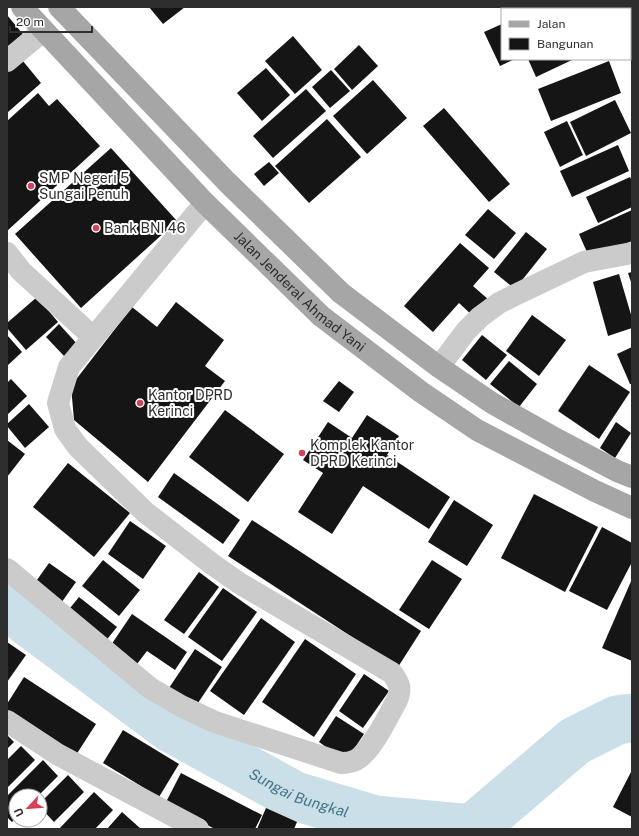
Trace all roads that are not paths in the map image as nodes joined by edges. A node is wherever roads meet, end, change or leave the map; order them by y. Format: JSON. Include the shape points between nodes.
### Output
{"nodes":[{"id":1,"x":22,"y":7,"type":"edge"},
{"id":2,"x":59,"y":7,"type":"edge"},
{"id":3,"x":43,"y":30,"type":"junction"},
{"id":4,"x":7,"y":61,"type":"edge"},
{"id":5,"x":205,"y":203,"type":"junction"},
{"id":6,"x":632,"y":252,"type":"edge"},
{"id":7,"x":7,"y":253,"type":"edge"},
{"id":8,"x":341,"y":293,"type":"junction"},
{"id":9,"x":321,"y":316,"type":"junction"},
{"id":10,"x":93,"y":337,"type":"junction"},
{"id":11,"x":439,"y":367,"type":"junction"},
{"id":12,"x":632,"y":477,"type":"edge"},
{"id":13,"x":632,"y":508,"type":"edge"},
{"id":14,"x":7,"y":569,"type":"edge"},
{"id":15,"x":7,"y":721,"type":"edge"},
{"id":16,"x":198,"y":829,"type":"edge"}],
"edges":[{"from":1,"to":3,"type":"main road","name":"Jalan Jenderal Ahmad Yani"},
{"from":2,"to":8,"type":"main road","name":"Jalan Jenderal Ahmad Yani","via":[[227,182]]},
{"from":3,"to":4,"type":"street"},
{"from":3,"to":5,"type":"main road","name":"Jalan Jenderal Ahmad Yani"},
{"from":5,"to":9,"type":"main road","name":"Jalan Jenderal Ahmad Yani"},
{"from":5,"to":10,"type":"street"},
{"from":6,"to":11,"type":"street","via":[[584,262],[499,303],[466,331]]},
{"from":7,"to":10,"type":"street","via":[[21,271]]},
{"from":8,"to":9,"type":"main road"},
{"from":8,"to":11,"type":"main road","name":"Jalan Jenderal Ahmad Yani"},
{"from":9,"to":13,"type":"main road","name":"Jalan Jenderal Ahmad Yani","via":[[421,392],[477,430]]},
{"from":10,"to":14,"type":"street","via":[[69,367],[58,403],[65,429],[78,447],[145,512],[212,564],[239,583],[392,673],[400,686],[398,700],[372,744],[364,754],[349,762],[341,763],[242,732],[181,706],[150,688]]},
{"from":11,"to":12,"type":"main road","name":"Jalan Jenderal Ahmad Yani","via":[[499,407]]},
{"from":15,"to":16,"type":"street","via":[[57,754]]}]}
